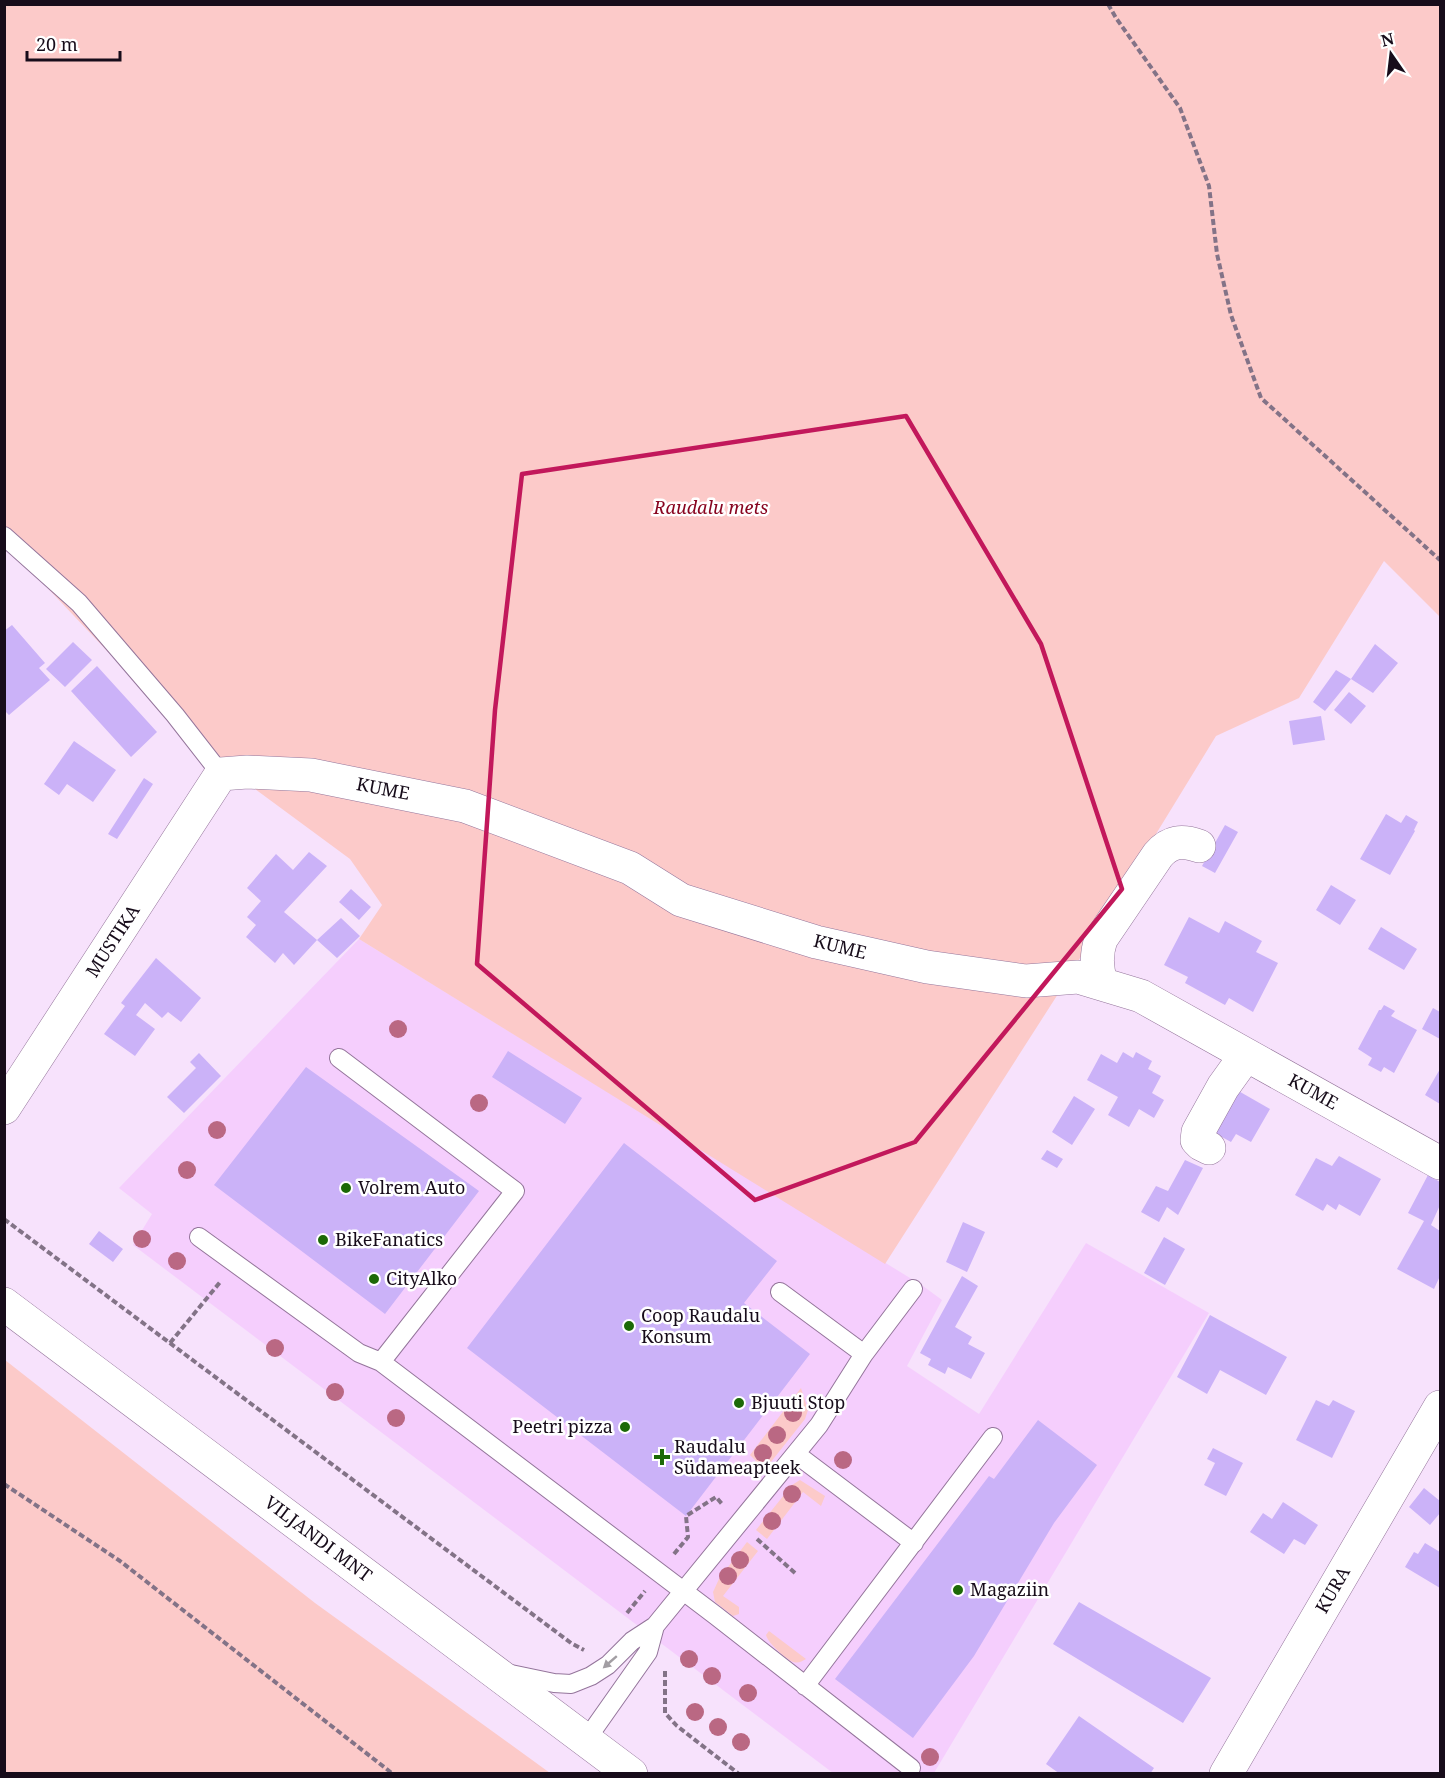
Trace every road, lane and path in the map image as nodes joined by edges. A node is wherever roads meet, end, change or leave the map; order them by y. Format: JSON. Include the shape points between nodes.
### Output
{"nodes":[{"id":1,"x":1108,"y":4,"type":"edge"},
{"id":2,"x":4,"y":536,"type":"edge"},
{"id":3,"x":1440,"y":560,"type":"edge"},
{"id":4,"x":221,"y":774,"type":"junction"},
{"id":5,"x":1199,"y":846,"type":"dead end"},
{"id":6,"x":1101,"y":984,"type":"junction"},
{"id":7,"x":1246,"y":1055,"type":"junction"},
{"id":8,"x":339,"y":1058,"type":"dead end"},
{"id":9,"x":4,"y":1108,"type":"edge"},
{"id":10,"x":1209,"y":1148,"type":"dead end"},
{"id":11,"x":1440,"y":1162,"type":"edge"},
{"id":12,"x":4,"y":1219,"type":"edge"},
{"id":13,"x":199,"y":1238,"type":"dead end"},
{"id":14,"x":235,"y":1264,"type":"junction"},
{"id":15,"x":913,"y":1289,"type":"dead end"},
{"id":16,"x":780,"y":1292,"type":"dead end"},
{"id":17,"x":4,"y":1304,"type":"edge"},
{"id":18,"x":170,"y":1343,"type":"junction"},
{"id":19,"x":864,"y":1354,"type":"junction"},
{"id":20,"x":381,"y":1362,"type":"junction"},
{"id":21,"x":1440,"y":1407,"type":"edge"},
{"id":22,"x":993,"y":1437,"type":"dead end"},
{"id":23,"x":796,"y":1454,"type":"junction"},
{"id":24,"x":4,"y":1484,"type":"edge"},
{"id":25,"x":914,"y":1543,"type":"junction"},
{"id":26,"x":684,"y":1591,"type":"junction"},
{"id":27,"x":656,"y":1626,"type":"junction"},
{"id":28,"x":590,"y":1649,"type":"dead end"},
{"id":29,"x":648,"y":1653,"type":"junction"},
{"id":30,"x":492,"y":1670,"type":"junction"},
{"id":31,"x":806,"y":1686,"type":"junction"},
{"id":32,"x":586,"y":1740,"type":"junction"},
{"id":33,"x":911,"y":1768,"type":"dead end"},
{"id":34,"x":393,"y":1773,"type":"edge"},
{"id":35,"x":631,"y":1773,"type":"edge"},
{"id":36,"x":740,"y":1773,"type":"edge"},
{"id":37,"x":1226,"y":1773,"type":"edge"}],
"edges":[{"from":1,"to":3,"type":"path","via":[[1180,108],[1209,186],[1217,254],[1231,315],[1261,398]]},
{"from":2,"to":4,"type":"lane","via":[[79,603]]},
{"from":4,"to":6,"type":"street","name":"KUME","via":[[311,775],[465,806],[630,868],[681,900],[816,942],[938,969],[1026,981],[1078,977]]},
{"from":4,"to":9,"type":"street","name":"MUSTIKA"},
{"from":5,"to":6,"type":"street","via":[[1176,843],[1158,855],[1101,939],[1097,962]]},
{"from":6,"to":7,"type":"street","name":"KUME","via":[[1141,996]]},
{"from":7,"to":10,"type":"street","via":[[1198,1132],[1197,1140]]},
{"from":7,"to":11,"type":"street","name":"KUME"},
{"from":8,"to":20,"type":"lane","via":[[515,1191]]},
{"from":12,"to":18,"type":"path"},
{"from":13,"to":14,"type":"lane"},
{"from":14,"to":18,"type":"path"},
{"from":14,"to":20,"type":"lane","via":[[359,1353]]},
{"from":15,"to":19,"type":"lane"},
{"from":16,"to":19,"type":"lane"},
{"from":17,"to":30,"type":"street","name":"VILJANDI MNT"},
{"from":18,"to":28,"type":"path","via":[[571,1643],[582,1650]]},
{"from":19,"to":23,"type":"lane"},
{"from":20,"to":26,"type":"lane"},
{"from":21,"to":37,"type":"street","name":"KURA"},
{"from":22,"to":25,"type":"lane"},
{"from":23,"to":25,"type":"lane"},
{"from":23,"to":26,"type":"lane"},
{"from":24,"to":34,"type":"path","via":[[120,1561]]},
{"from":25,"to":31,"type":"lane"},
{"from":26,"to":27,"type":"lane"},
{"from":26,"to":31,"type":"lane"},
{"from":27,"to":29,"type":"lane"},
{"from":27,"to":30,"type":"lane","one_way":true,"via":[[632,1641],[608,1665],[571,1684]]},
{"from":29,"to":32,"type":"lane"},
{"from":29,"to":36,"type":"path","via":[[662,1663],[666,1673],[665,1713]]},
{"from":30,"to":32,"type":"street","name":"VILJANDI MNT"},
{"from":31,"to":33,"type":"lane"},
{"from":32,"to":35,"type":"street","name":"VILJANDI MNT"}]}
